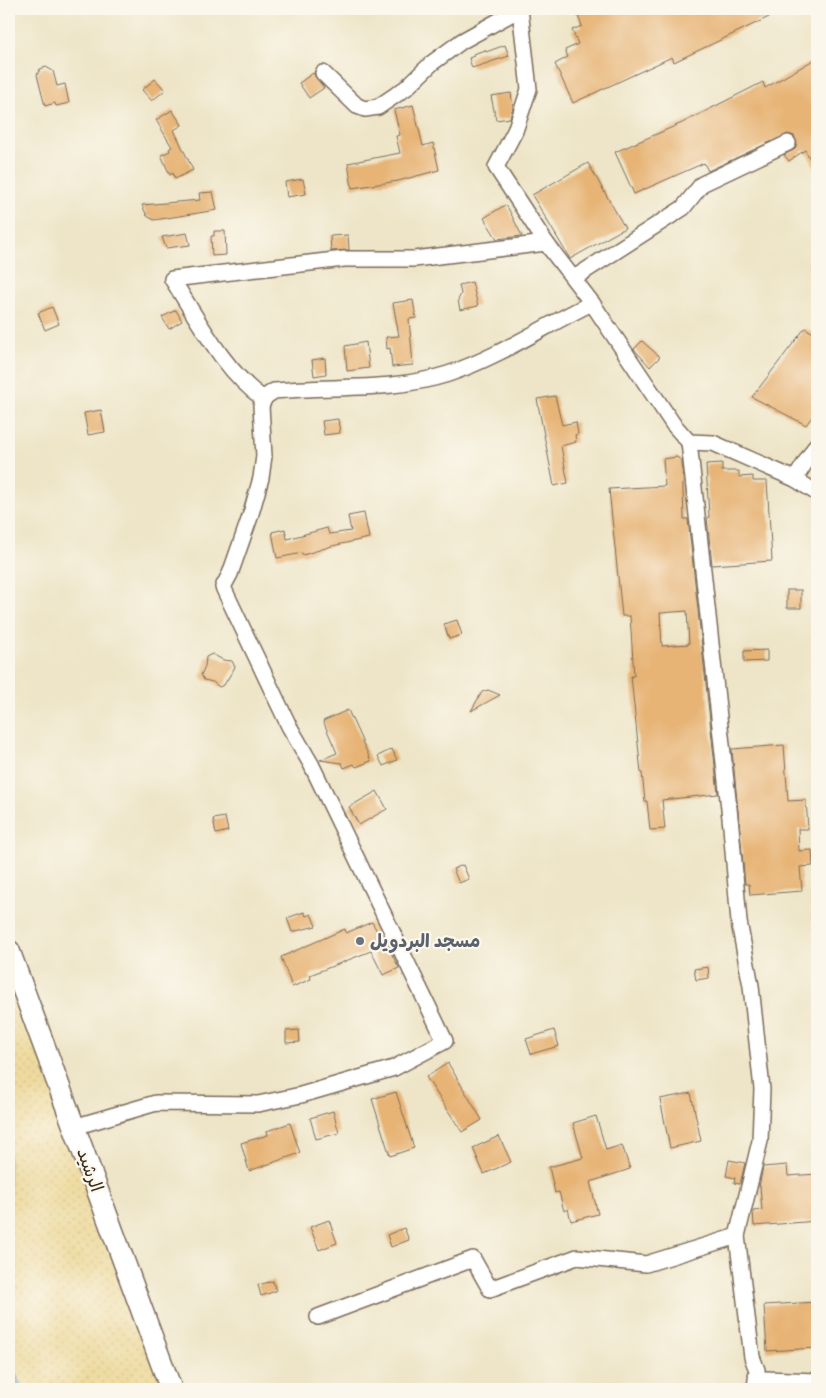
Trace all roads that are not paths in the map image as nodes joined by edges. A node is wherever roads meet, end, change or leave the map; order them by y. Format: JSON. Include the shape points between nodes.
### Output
{"nodes":[{"id":1,"x":520,"y":9,"type":"edge"},
{"id":2,"x":323,"y":73,"type":"dead end"},
{"id":3,"x":788,"y":143,"type":"dead end"},
{"id":4,"x":546,"y":243,"type":"junction"},
{"id":5,"x":574,"y":278,"type":"junction"},
{"id":6,"x":592,"y":303,"type":"junction"},
{"id":7,"x":264,"y":399,"type":"junction"},
{"id":8,"x":689,"y":442,"type":"junction"},
{"id":9,"x":817,"y":444,"type":"edge"},
{"id":10,"x":795,"y":479,"type":"junction"},
{"id":11,"x":817,"y":492,"type":"edge"},
{"id":12,"x":9,"y":951,"type":"edge"},
{"id":13,"x":74,"y":1127,"type":"junction"},
{"id":14,"x":737,"y":1236,"type":"junction"},
{"id":15,"x":318,"y":1317,"type":"dead end"},
{"id":16,"x":817,"y":1381,"type":"edge"},
{"id":17,"x":756,"y":1386,"type":"edge"},
{"id":18,"x":171,"y":1389,"type":"edge"}],
"edges":[{"from":1,"to":2,"type":"street","via":[[462,41],[378,107],[365,109],[357,106]]},
{"from":1,"to":4,"type":"street","via":[[530,89],[515,131],[496,167]]},
{"from":3,"to":5,"type":"street","via":[[702,184],[682,208]]},
{"from":4,"to":5,"type":"street"},
{"from":4,"to":7,"type":"street","via":[[414,259],[344,259],[172,279],[210,339],[247,388]]},
{"from":5,"to":6,"type":"street"},
{"from":6,"to":7,"type":"street","via":[[515,345],[448,374],[384,386],[274,391]]},
{"from":6,"to":8,"type":"street","via":[[667,416]]},
{"from":7,"to":13,"type":"street","via":[[261,406],[264,456],[261,478],[223,587],[445,1041],[394,1068],[301,1095],[258,1104],[156,1103]]},
{"from":8,"to":10,"type":"street","via":[[713,443]]},
{"from":8,"to":14,"type":"street","via":[[739,922],[751,986],[762,1089],[760,1141]]},
{"from":9,"to":10,"type":"street"},
{"from":10,"to":11,"type":"street"},
{"from":12,"to":13,"type":"main road","name":"الرشيد"},
{"from":13,"to":18,"type":"main road","name":"الرشيد"},
{"from":14,"to":15,"type":"street","via":[[646,1264],[577,1257],[490,1289],[473,1259]]},
{"from":14,"to":17,"type":"street","via":[[752,1357],[757,1370]]},
{"from":16,"to":17,"type":"street","via":[[765,1379]]}]}
